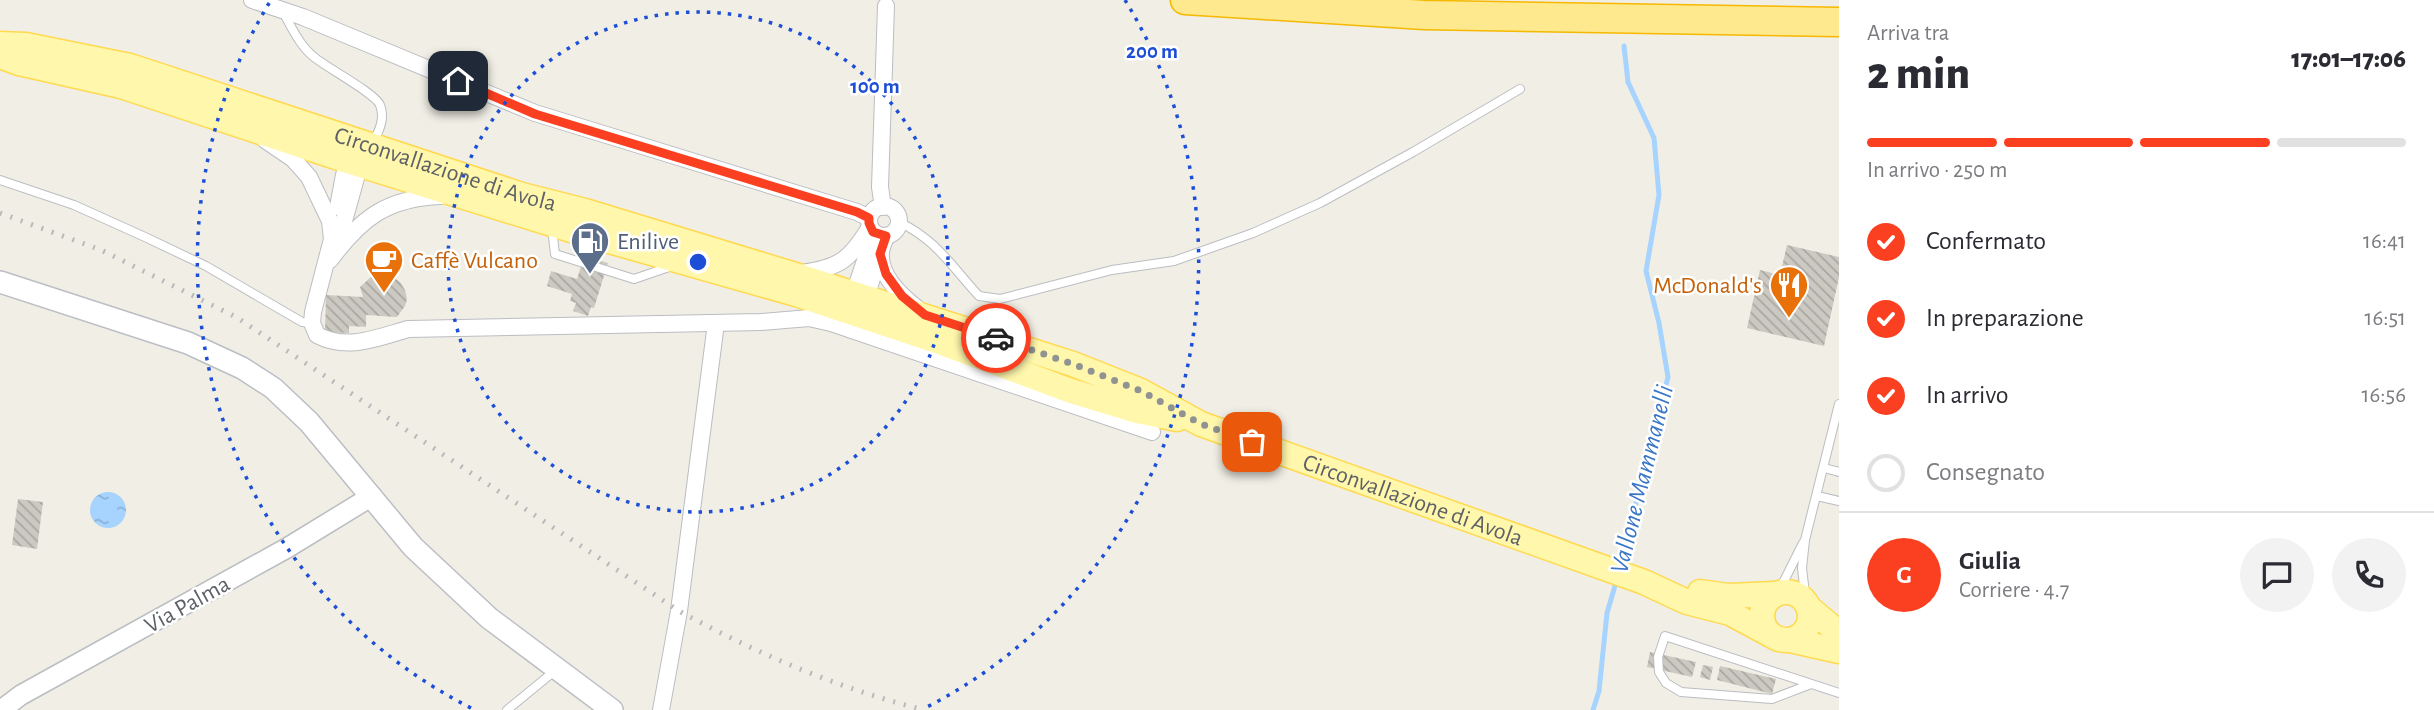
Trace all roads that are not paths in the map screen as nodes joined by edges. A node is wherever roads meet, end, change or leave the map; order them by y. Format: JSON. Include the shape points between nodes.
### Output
{"nodes":[{"id":1,"x":252,"y":0,"type":"edge"},
{"id":2,"x":1185,"y":0,"type":"edge"},
{"id":3,"x":886,"y":6,"type":"dead end"},
{"id":4,"x":282,"y":10,"type":"junction"},
{"id":5,"x":1839,"y":22,"type":"edge"},
{"id":6,"x":0,"y":44,"type":"edge"},
{"id":7,"x":0,"y":56,"type":"edge"},
{"id":8,"x":1520,"y":89,"type":"dead end"},
{"id":9,"x":245,"y":127,"type":"junction"},
{"id":10,"x":366,"y":152,"type":"junction"},
{"id":11,"x":0,"y":180,"type":"edge"},
{"id":12,"x":459,"y":195,"type":"junction"},
{"id":13,"x":883,"y":206,"type":"junction"},
{"id":14,"x":899,"y":222,"type":"junction"},
{"id":15,"x":875,"y":228,"type":"junction"},
{"id":16,"x":331,"y":252,"type":"junction"},
{"id":17,"x":880,"y":254,"type":"junction"},
{"id":18,"x":792,"y":274,"type":"junction"},
{"id":19,"x":0,"y":282,"type":"edge"},
{"id":20,"x":857,"y":304,"type":"junction"},
{"id":21,"x":925,"y":315,"type":"junction"},
{"id":22,"x":313,"y":323,"type":"junction"},
{"id":23,"x":716,"y":323,"type":"junction"},
{"id":24,"x":1839,"y":404,"type":"edge"},
{"id":25,"x":1201,"y":424,"type":"junction"},
{"id":26,"x":1152,"y":432,"type":"dead end"},
{"id":27,"x":1824,"y":468,"type":"junction"},
{"id":28,"x":1839,"y":472,"type":"edge"},
{"id":29,"x":372,"y":496,"type":"junction"},
{"id":30,"x":1817,"y":496,"type":"junction"},
{"id":31,"x":1839,"y":501,"type":"edge"},
{"id":32,"x":1805,"y":540,"type":"junction"},
{"id":33,"x":1644,"y":582,"type":"junction"},
{"id":34,"x":1776,"y":593,"type":"junction"},
{"id":35,"x":1807,"y":605,"type":"junction"},
{"id":36,"x":1839,"y":633,"type":"edge"},
{"id":37,"x":1780,"y":638,"type":"junction"},
{"id":38,"x":1839,"y":651,"type":"edge"},
{"id":39,"x":557,"y":669,"type":"junction"},
{"id":40,"x":1811,"y":684,"type":"junction"},
{"id":41,"x":1839,"y":693,"type":"edge"},
{"id":42,"x":601,"y":707,"type":"edge"},
{"id":43,"x":1,"y":710,"type":"edge"},
{"id":44,"x":508,"y":710,"type":"edge"},
{"id":45,"x":661,"y":710,"type":"edge"}],
"edges":[{"from":1,"to":4,"type":"street"},
{"from":2,"to":5,"type":"highway","via":[[1424,15]]},
{"from":3,"to":13,"type":"street"},
{"from":4,"to":10,"type":"lane","via":[[312,56],[370,93],[380,105],[379,131]]},
{"from":4,"to":15,"type":"street","via":[[535,114],[857,212]]},
{"from":6,"to":10,"type":"main road","name":"Circonvallazione di Avola","via":[[130,66],[344,137]]},
{"from":7,"to":9,"type":"main road","name":"Circonvallazione di Avola","via":[[121,86]]},
{"from":8,"to":14,"type":"lane","via":[[1343,190],[1253,233],[1174,261],[1112,270],[1000,299],[979,296],[942,252],[920,232]]},
{"from":9,"to":10,"type":"main road","name":"Circonvallazione di Avola"},
{"from":9,"to":16,"type":"street","via":[[293,159],[309,177],[330,221]]},
{"from":10,"to":12,"type":"main road","name":"Circonvallazione di Avola"},
{"from":10,"to":16,"type":"street","via":[[344,175]]},
{"from":10,"to":18,"type":"main road","name":"Circonvallazione di Avola","via":[[585,211]]},
{"from":11,"to":22,"type":"lane","via":[[74,205],[145,237],[206,266],[302,322]]},
{"from":12,"to":16,"type":"street","via":[[421,196],[382,208]]},
{"from":12,"to":20,"type":"main road","name":"Circonvallazione di Avola","via":[[685,261]]},
{"from":13,"to":14,"type":"street","via":[[895,211]]},
{"from":13,"to":15,"type":"street","via":[[874,210]]},
{"from":14,"to":15,"type":"street","via":[[895,231]]},
{"from":15,"to":17,"type":"street"},
{"from":15,"to":18,"type":"street","via":[[844,261],[827,270]]},
{"from":15,"to":20,"type":"street"},
{"from":16,"to":22,"type":"street"},
{"from":17,"to":20,"type":"street"},
{"from":17,"to":21,"type":"street","via":[[893,286]]},
{"from":18,"to":20,"type":"main road","name":"Circonvallazione di Avola"},
{"from":19,"to":29,"type":"main road","via":[[188,343],[242,368],[273,388],[309,422]]},
{"from":20,"to":21,"type":"main road","name":"Circonvallazione di Avola"},
{"from":20,"to":25,"type":"main road","name":"Circonvallazione di Avola","via":[[1071,391]]},
{"from":21,"to":25,"type":"main road","name":"Circonvallazione di Avola","via":[[1073,364],[1141,391]]},
{"from":22,"to":23,"type":"street","via":[[317,335],[331,342],[355,343],[408,330]]},
{"from":23,"to":26,"type":"street","via":[[809,318],[831,323]]},
{"from":23,"to":45,"type":"street","via":[[679,611]]},
{"from":24,"to":27,"type":"lane"},
{"from":25,"to":33,"type":"main road","name":"Circonvallazione di Avola"},
{"from":27,"to":28,"type":"lane"},
{"from":27,"to":30,"type":"lane"},
{"from":29,"to":39,"type":"main road","via":[[413,547],[489,618]]},
{"from":29,"to":43,"type":"street","name":"Via Palma"},
{"from":30,"to":31,"type":"lane"},
{"from":30,"to":32,"type":"lane"},
{"from":32,"to":34,"type":"lane"},
{"from":32,"to":35,"type":"lane","via":[[1802,568]]},
{"from":33,"to":34,"type":"main road","via":[[1714,595]]},
{"from":33,"to":37,"type":"main road","via":[[1688,602],[1730,613]]},
{"from":34,"to":35,"type":"main road","via":[[1790,592]]},
{"from":34,"to":37,"type":"main road","via":[[1761,614],[1765,629]]},
{"from":35,"to":36,"type":"main road"},
{"from":35,"to":37,"type":"main road","via":[[1807,628],[1802,634]]},
{"from":37,"to":38,"type":"main road"},
{"from":39,"to":42,"type":"main road"},
{"from":39,"to":44,"type":"lane"},
{"from":40,"to":40,"type":"lane","via":[[1665,636],[1658,657],[1666,683],[1681,692],[1772,699]]},
{"from":40,"to":41,"type":"lane"}]}
